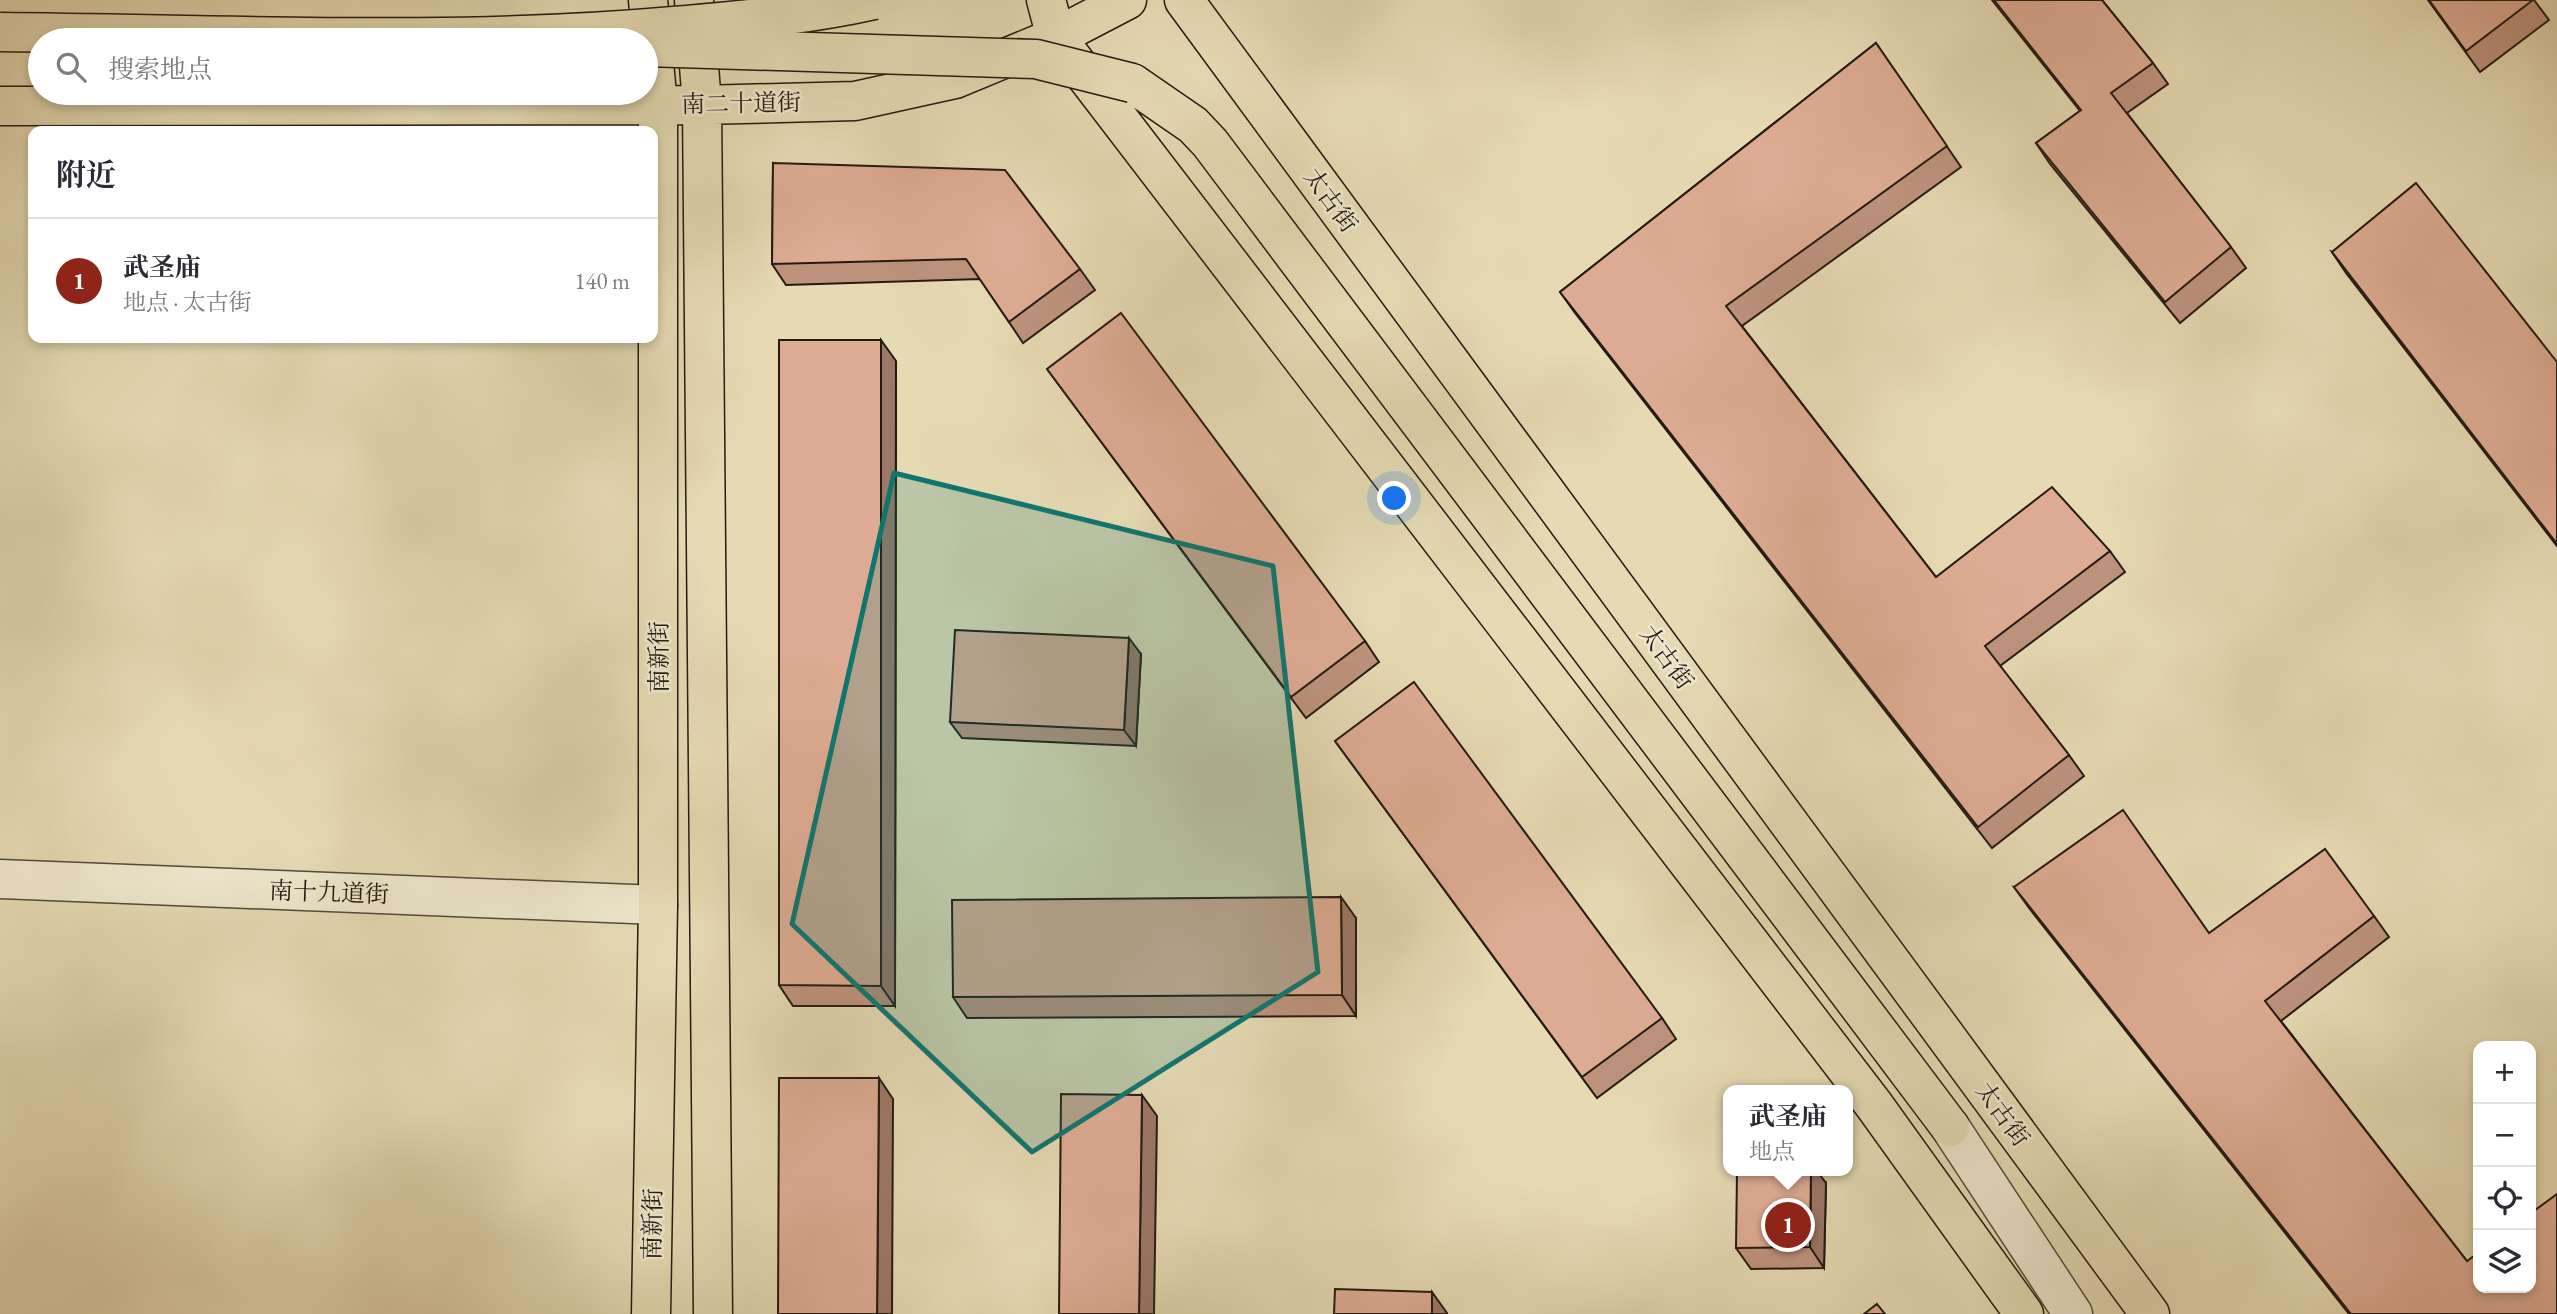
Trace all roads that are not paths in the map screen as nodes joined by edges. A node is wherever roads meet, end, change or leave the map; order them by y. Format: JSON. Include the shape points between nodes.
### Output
{"nodes":[{"id":1,"x":648,"y":0,"type":"edge"},
{"id":2,"x":694,"y":0,"type":"edge"},
{"id":3,"x":874,"y":0,"type":"edge"},
{"id":4,"x":1045,"y":0,"type":"edge"},
{"id":5,"x":1127,"y":0,"type":"edge"},
{"id":6,"x":1184,"y":0,"type":"edge"},
{"id":7,"x":651,"y":28,"type":"edge"},
{"id":8,"x":657,"y":28,"type":"edge"},
{"id":9,"x":0,"y":32,"type":"edge"},
{"id":10,"x":28,"y":32,"type":"edge"},
{"id":11,"x":1056,"y":37,"type":"junction"},
{"id":12,"x":658,"y":47,"type":"edge"},
{"id":13,"x":702,"y":104,"type":"junction"},
{"id":14,"x":658,"y":105,"type":"junction"},
{"id":15,"x":0,"y":106,"type":"edge"},
{"id":16,"x":0,"y":879,"type":"edge"},
{"id":17,"x":658,"y":905,"type":"junction"},
{"id":18,"x":1950,"y":1127,"type":"joint"},
{"id":19,"x":651,"y":1314,"type":"edge"},
{"id":20,"x":713,"y":1314,"type":"edge"},
{"id":21,"x":2024,"y":1314,"type":"edge"},
{"id":22,"x":2073,"y":1314,"type":"edge"},
{"id":23,"x":2150,"y":1314,"type":"edge"}],
"edges":[{"from":1,"to":7,"type":"main road","name":"南新街"},
{"from":2,"to":13,"type":"main road","name":"南新街"},
{"from":3,"to":8,"type":"main road","bridge":true,"via":[[814,14]]},
{"from":4,"to":11,"type":"main road"},
{"from":5,"to":11,"type":"main road","name":"南二十道街"},
{"from":6,"to":23,"type":"main road","name":"太古街"},
{"from":9,"to":10,"type":"main road","bridge":true},
{"from":11,"to":13,"type":"main road","name":"南二十道街","via":[[955,79],[855,101]]},
{"from":11,"to":21,"type":"main road","via":[[1874,1105]]},
{"from":12,"to":18,"type":"main road","name":"太古街","bridge":true,"via":[[1037,60],[1132,83],[1193,125]]},
{"from":13,"to":14,"type":"main road","name":"南二十道街"},
{"from":13,"to":20,"type":"main road","name":"南新街"},
{"from":14,"to":15,"type":"main road","name":"南二十道街"},
{"from":14,"to":17,"type":"main road","name":"南新街"},
{"from":16,"to":17,"type":"street","name":"南十九道街"},
{"from":17,"to":19,"type":"main road","name":"南新街"},
{"from":18,"to":22,"type":"street","name":"太古街"}]}
